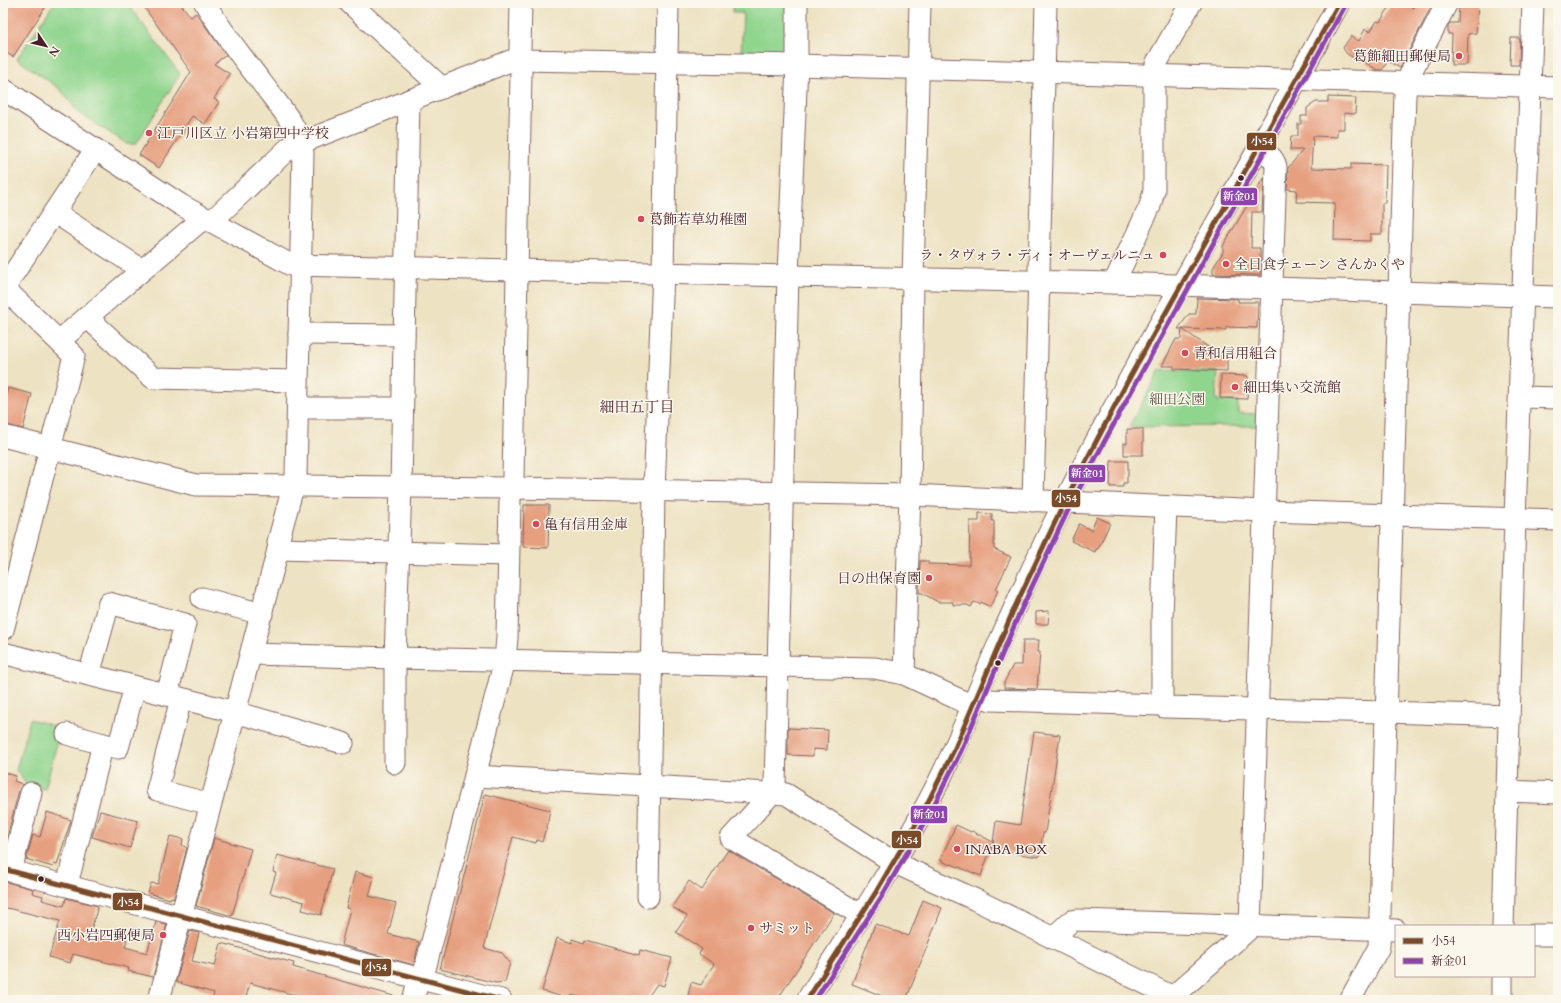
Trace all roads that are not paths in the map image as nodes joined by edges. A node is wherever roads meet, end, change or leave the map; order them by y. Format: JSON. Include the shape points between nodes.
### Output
{"nodes":[{"id":1,"x":204,"y":3,"type":"edge"},
{"id":2,"x":350,"y":3,"type":"edge"},
{"id":3,"x":521,"y":3,"type":"edge"},
{"id":4,"x":668,"y":3,"type":"edge"},
{"id":5,"x":797,"y":3,"type":"edge"},
{"id":6,"x":920,"y":3,"type":"edge"},
{"id":7,"x":1046,"y":3,"type":"edge"},
{"id":8,"x":1191,"y":3,"type":"edge"},
{"id":9,"x":1339,"y":3,"type":"edge"},
{"id":10,"x":1447,"y":3,"type":"edge"},
{"id":11,"x":1533,"y":3,"type":"edge"},
{"id":12,"x":520,"y":60,"type":"junction"},
{"id":13,"x":667,"y":62,"type":"junction"},
{"id":14,"x":797,"y":65,"type":"junction"},
{"id":15,"x":919,"y":68,"type":"junction"},
{"id":16,"x":1044,"y":72,"type":"junction"},
{"id":17,"x":1154,"y":75,"type":"junction"},
{"id":18,"x":1298,"y":80,"type":"junction"},
{"id":19,"x":1408,"y":83,"type":"junction"},
{"id":20,"x":1530,"y":86,"type":"junction"},
{"id":21,"x":1558,"y":87,"type":"edge"},
{"id":22,"x":442,"y":88,"type":"junction"},
{"id":23,"x":3,"y":89,"type":"edge"},
{"id":24,"x":409,"y":100,"type":"junction"},
{"id":25,"x":302,"y":142,"type":"junction"},
{"id":26,"x":1259,"y":148,"type":"junction"},
{"id":27,"x":95,"y":150,"type":"junction"},
{"id":28,"x":54,"y":212,"type":"junction"},
{"id":29,"x":211,"y":219,"type":"junction"},
{"id":30,"x":300,"y":265,"type":"junction"},
{"id":31,"x":405,"y":268,"type":"junction"},
{"id":32,"x":517,"y":269,"type":"junction"},
{"id":33,"x":142,"y":270,"type":"junction"},
{"id":34,"x":663,"y":273,"type":"junction"},
{"id":35,"x":788,"y":275,"type":"junction"},
{"id":36,"x":913,"y":279,"type":"junction"},
{"id":37,"x":1038,"y":282,"type":"junction"},
{"id":38,"x":1114,"y":283,"type":"junction"},
{"id":39,"x":1181,"y":285,"type":"junction"},
{"id":40,"x":3,"y":287,"type":"edge"},
{"id":41,"x":1272,"y":289,"type":"junction"},
{"id":42,"x":1400,"y":292,"type":"junction"},
{"id":43,"x":1524,"y":296,"type":"junction"},
{"id":44,"x":1558,"y":297,"type":"edge"},
{"id":45,"x":87,"y":317,"type":"junction"},
{"id":46,"x":299,"y":334,"type":"junction"},
{"id":47,"x":404,"y":335,"type":"junction"},
{"id":48,"x":59,"y":341,"type":"junction"},
{"id":49,"x":298,"y":381,"type":"junction"},
{"id":50,"x":1520,"y":397,"type":"junction"},
{"id":51,"x":1558,"y":398,"type":"edge"},
{"id":52,"x":298,"y":408,"type":"junction"},
{"id":53,"x":402,"y":408,"type":"junction"},
{"id":54,"x":3,"y":436,"type":"edge"},
{"id":55,"x":50,"y":448,"type":"junction"},
{"id":56,"x":294,"y":485,"type":"junction"},
{"id":57,"x":401,"y":487,"type":"junction"},
{"id":58,"x":511,"y":488,"type":"junction"},
{"id":59,"x":654,"y":490,"type":"junction"},
{"id":60,"x":783,"y":494,"type":"junction"},
{"id":61,"x":910,"y":495,"type":"junction"},
{"id":62,"x":1033,"y":501,"type":"junction"},
{"id":63,"x":1065,"y":502,"type":"junction"},
{"id":64,"x":1166,"y":507,"type":"junction"},
{"id":65,"x":1264,"y":511,"type":"junction"},
{"id":66,"x":1394,"y":514,"type":"junction"},
{"id":67,"x":1515,"y":518,"type":"junction"},
{"id":68,"x":1558,"y":520,"type":"edge"},
{"id":69,"x":278,"y":549,"type":"junction"},
{"id":70,"x":399,"y":552,"type":"junction"},
{"id":71,"x":508,"y":555,"type":"junction"},
{"id":72,"x":10,"y":574,"type":"edge"},
{"id":73,"x":202,"y":598,"type":"dead end"},
{"id":74,"x":262,"y":614,"type":"junction"},
{"id":75,"x":3,"y":630,"type":"edge"},
{"id":76,"x":3,"y":653,"type":"edge"},
{"id":77,"x":251,"y":654,"type":"junction"},
{"id":78,"x":394,"y":658,"type":"junction"},
{"id":79,"x":505,"y":660,"type":"junction"},
{"id":80,"x":652,"y":664,"type":"junction"},
{"id":81,"x":778,"y":666,"type":"junction"},
{"id":82,"x":904,"y":674,"type":"junction"},
{"id":83,"x":89,"y":675,"type":"junction"},
{"id":84,"x":135,"y":687,"type":"junction"},
{"id":85,"x":174,"y":697,"type":"junction"},
{"id":86,"x":975,"y":701,"type":"junction"},
{"id":87,"x":1162,"y":705,"type":"junction"},
{"id":88,"x":1258,"y":709,"type":"junction"},
{"id":89,"x":235,"y":712,"type":"junction"},
{"id":90,"x":1386,"y":712,"type":"junction"},
{"id":91,"x":1509,"y":716,"type":"junction"},
{"id":92,"x":67,"y":734,"type":"dead end"},
{"id":93,"x":343,"y":743,"type":"dead end"},
{"id":94,"x":103,"y":744,"type":"junction"},
{"id":95,"x":395,"y":763,"type":"dead end"},
{"id":96,"x":475,"y":776,"type":"junction"},
{"id":97,"x":649,"y":786,"type":"junction"},
{"id":98,"x":1507,"y":791,"type":"junction"},
{"id":99,"x":31,"y":793,"type":"dead end"},
{"id":100,"x":772,"y":793,"type":"junction"},
{"id":101,"x":1558,"y":793,"type":"edge"},
{"id":102,"x":210,"y":804,"type":"junction"},
{"id":103,"x":895,"y":863,"type":"junction"},
{"id":104,"x":7,"y":870,"type":"edge"},
{"id":105,"x":65,"y":885,"type":"junction"},
{"id":106,"x":648,"y":897,"type":"dead end"},
{"id":107,"x":861,"y":915,"type":"junction"},
{"id":108,"x":181,"y":916,"type":"junction"},
{"id":109,"x":1503,"y":925,"type":"edge"},
{"id":110,"x":1250,"y":926,"type":"junction"},
{"id":111,"x":1388,"y":930,"type":"edge"},
{"id":112,"x":1535,"y":935,"type":"edge"},
{"id":113,"x":1558,"y":935,"type":"edge"},
{"id":114,"x":1053,"y":938,"type":"junction"},
{"id":115,"x":1502,"y":977,"type":"edge"},
{"id":116,"x":421,"y":979,"type":"junction"},
{"id":117,"x":1173,"y":999,"type":"edge"},
{"id":118,"x":159,"y":1000,"type":"edge"},
{"id":119,"x":413,"y":1000,"type":"edge"},
{"id":120,"x":501,"y":1000,"type":"edge"},
{"id":121,"x":807,"y":1000,"type":"edge"},
{"id":122,"x":1350,"y":1000,"type":"edge"},
{"id":123,"x":1502,"y":1000,"type":"edge"}],
"edges":[{"from":1,"to":25,"type":"street"},
{"from":2,"to":22,"type":"street"},
{"from":3,"to":12,"type":"street"},
{"from":4,"to":13,"type":"street"},
{"from":5,"to":14,"type":"street"},
{"from":6,"to":15,"type":"street"},
{"from":7,"to":16,"type":"street"},
{"from":8,"to":17,"type":"street","via":[[1156,64]]},
{"from":9,"to":18,"type":"street"},
{"from":10,"to":19,"type":"street","via":[[1411,72]]},
{"from":11,"to":20,"type":"street"},
{"from":12,"to":13,"type":"street"},
{"from":12,"to":22,"type":"street","via":[[510,61]]},
{"from":12,"to":32,"type":"street"},
{"from":13,"to":14,"type":"street"},
{"from":13,"to":34,"type":"street"},
{"from":14,"to":15,"type":"street"},
{"from":14,"to":35,"type":"street"},
{"from":15,"to":16,"type":"street"},
{"from":15,"to":36,"type":"street"},
{"from":16,"to":17,"type":"street"},
{"from":16,"to":37,"type":"street"},
{"from":17,"to":18,"type":"street"},
{"from":17,"to":38,"type":"street","via":[[1154,191],[1150,206]]},
{"from":18,"to":19,"type":"street"},
{"from":18,"to":26,"type":"street"},
{"from":19,"to":20,"type":"street"},
{"from":19,"to":42,"type":"street","via":[[1405,94]]},
{"from":20,"to":21,"type":"street"},
{"from":20,"to":43,"type":"street"},
{"from":22,"to":24,"type":"street"},
{"from":23,"to":27,"type":"street"},
{"from":24,"to":25,"type":"street"},
{"from":24,"to":31,"type":"street"},
{"from":25,"to":29,"type":"street","via":[[290,147]]},
{"from":25,"to":30,"type":"street"},
{"from":26,"to":39,"type":"street"},
{"from":26,"to":41,"type":"street","via":[[1275,160],[1276,167]]},
{"from":27,"to":28,"type":"street"},
{"from":27,"to":29,"type":"street","via":[[181,205]]},
{"from":28,"to":33,"type":"street"},
{"from":28,"to":40,"type":"street"},
{"from":29,"to":30,"type":"street","via":[[291,265]]},
{"from":29,"to":33,"type":"street","via":[[199,222]]},
{"from":30,"to":31,"type":"street"},
{"from":30,"to":46,"type":"street"},
{"from":31,"to":32,"type":"street"},
{"from":31,"to":47,"type":"street"},
{"from":32,"to":34,"type":"street"},
{"from":32,"to":58,"type":"street"},
{"from":33,"to":45,"type":"street"},
{"from":34,"to":35,"type":"street"},
{"from":34,"to":59,"type":"street"},
{"from":35,"to":36,"type":"street"},
{"from":35,"to":60,"type":"street"},
{"from":36,"to":37,"type":"street"},
{"from":36,"to":61,"type":"street"},
{"from":37,"to":38,"type":"street"},
{"from":37,"to":62,"type":"street"},
{"from":38,"to":39,"type":"street"},
{"from":39,"to":41,"type":"street"},
{"from":39,"to":63,"type":"street"},
{"from":40,"to":48,"type":"street"},
{"from":41,"to":42,"type":"street"},
{"from":41,"to":65,"type":"street"},
{"from":42,"to":43,"type":"street"},
{"from":42,"to":66,"type":"street"},
{"from":43,"to":44,"type":"street"},
{"from":43,"to":50,"type":"street"},
{"from":45,"to":48,"type":"street"},
{"from":45,"to":49,"type":"street","via":[[153,378]]},
{"from":46,"to":47,"type":"street"},
{"from":46,"to":49,"type":"street"},
{"from":47,"to":53,"type":"street"},
{"from":48,"to":55,"type":"street","via":[[74,356]]},
{"from":49,"to":52,"type":"street"},
{"from":50,"to":51,"type":"street"},
{"from":50,"to":67,"type":"street"},
{"from":52,"to":53,"type":"street"},
{"from":52,"to":56,"type":"street"},
{"from":53,"to":57,"type":"street"},
{"from":54,"to":55,"type":"street"},
{"from":55,"to":56,"type":"street","via":[[196,485]]},
{"from":55,"to":72,"type":"street"},
{"from":56,"to":57,"type":"street"},
{"from":56,"to":69,"type":"street"},
{"from":57,"to":58,"type":"street"},
{"from":57,"to":70,"type":"street"},
{"from":58,"to":59,"type":"street"},
{"from":58,"to":71,"type":"street"},
{"from":59,"to":60,"type":"street"},
{"from":59,"to":80,"type":"street"},
{"from":60,"to":61,"type":"street"},
{"from":60,"to":81,"type":"street"},
{"from":61,"to":62,"type":"street"},
{"from":61,"to":82,"type":"street"},
{"from":62,"to":63,"type":"street"},
{"from":63,"to":64,"type":"street"},
{"from":63,"to":86,"type":"street","via":[[1006,626]]},
{"from":64,"to":65,"type":"street"},
{"from":64,"to":87,"type":"street"},
{"from":65,"to":66,"type":"street"},
{"from":65,"to":88,"type":"street"},
{"from":66,"to":67,"type":"street"},
{"from":66,"to":90,"type":"street"},
{"from":67,"to":68,"type":"street"},
{"from":67,"to":91,"type":"street"},
{"from":69,"to":70,"type":"street"},
{"from":69,"to":74,"type":"street"},
{"from":70,"to":71,"type":"street"},
{"from":70,"to":78,"type":"street"},
{"from":71,"to":79,"type":"street"},
{"from":72,"to":75,"type":"street"},
{"from":73,"to":74,"type":"street"},
{"from":74,"to":77,"type":"street"},
{"from":76,"to":83,"type":"street"},
{"from":77,"to":78,"type":"street"},
{"from":77,"to":89,"type":"street"},
{"from":78,"to":79,"type":"street"},
{"from":78,"to":95,"type":"street"},
{"from":79,"to":80,"type":"street"},
{"from":79,"to":96,"type":"street"},
{"from":80,"to":81,"type":"street"},
{"from":80,"to":97,"type":"street"},
{"from":81,"to":82,"type":"street","via":[[875,668]]},
{"from":81,"to":100,"type":"street","via":[[775,785]]},
{"from":82,"to":86,"type":"street"},
{"from":83,"to":84,"type":"street"},
{"from":83,"to":85,"type":"street","via":[[109,604],[185,624]]},
{"from":84,"to":85,"type":"street"},
{"from":84,"to":94,"type":"street","via":[[118,748]]},
{"from":85,"to":89,"type":"street"},
{"from":85,"to":102,"type":"street","via":[[157,790]]},
{"from":86,"to":87,"type":"street"},
{"from":86,"to":103,"type":"street","via":[[940,779]]},
{"from":87,"to":88,"type":"street"},
{"from":88,"to":90,"type":"street"},
{"from":88,"to":110,"type":"street"},
{"from":89,"to":93,"type":"street"},
{"from":89,"to":102,"type":"street"},
{"from":90,"to":91,"type":"street"},
{"from":90,"to":111,"type":"street"},
{"from":91,"to":98,"type":"street"},
{"from":92,"to":94,"type":"street"},
{"from":94,"to":105,"type":"street"},
{"from":96,"to":97,"type":"street"},
{"from":96,"to":116,"type":"street"},
{"from":97,"to":100,"type":"street"},
{"from":97,"to":106,"type":"street"},
{"from":98,"to":101,"type":"street"},
{"from":98,"to":109,"type":"street"},
{"from":99,"to":104,"type":"street"},
{"from":100,"to":103,"type":"street","via":[[786,794]]},
{"from":100,"to":107,"type":"street","via":[[731,838]]},
{"from":102,"to":108,"type":"street"},
{"from":103,"to":107,"type":"street"},
{"from":103,"to":114,"type":"street"},
{"from":104,"to":105,"type":"street"},
{"from":105,"to":108,"type":"street"},
{"from":107,"to":121,"type":"street"},
{"from":108,"to":116,"type":"street"},
{"from":108,"to":118,"type":"street"},
{"from":110,"to":111,"type":"street"},
{"from":110,"to":114,"type":"street","via":[[1077,920],[1070,921]]},
{"from":110,"to":117,"type":"street"},
{"from":111,"to":122,"type":"street"},
{"from":112,"to":113,"type":"street"},
{"from":114,"to":117,"type":"street"},
{"from":115,"to":123,"type":"street"},
{"from":116,"to":119,"type":"street"},
{"from":116,"to":120,"type":"street"}]}
